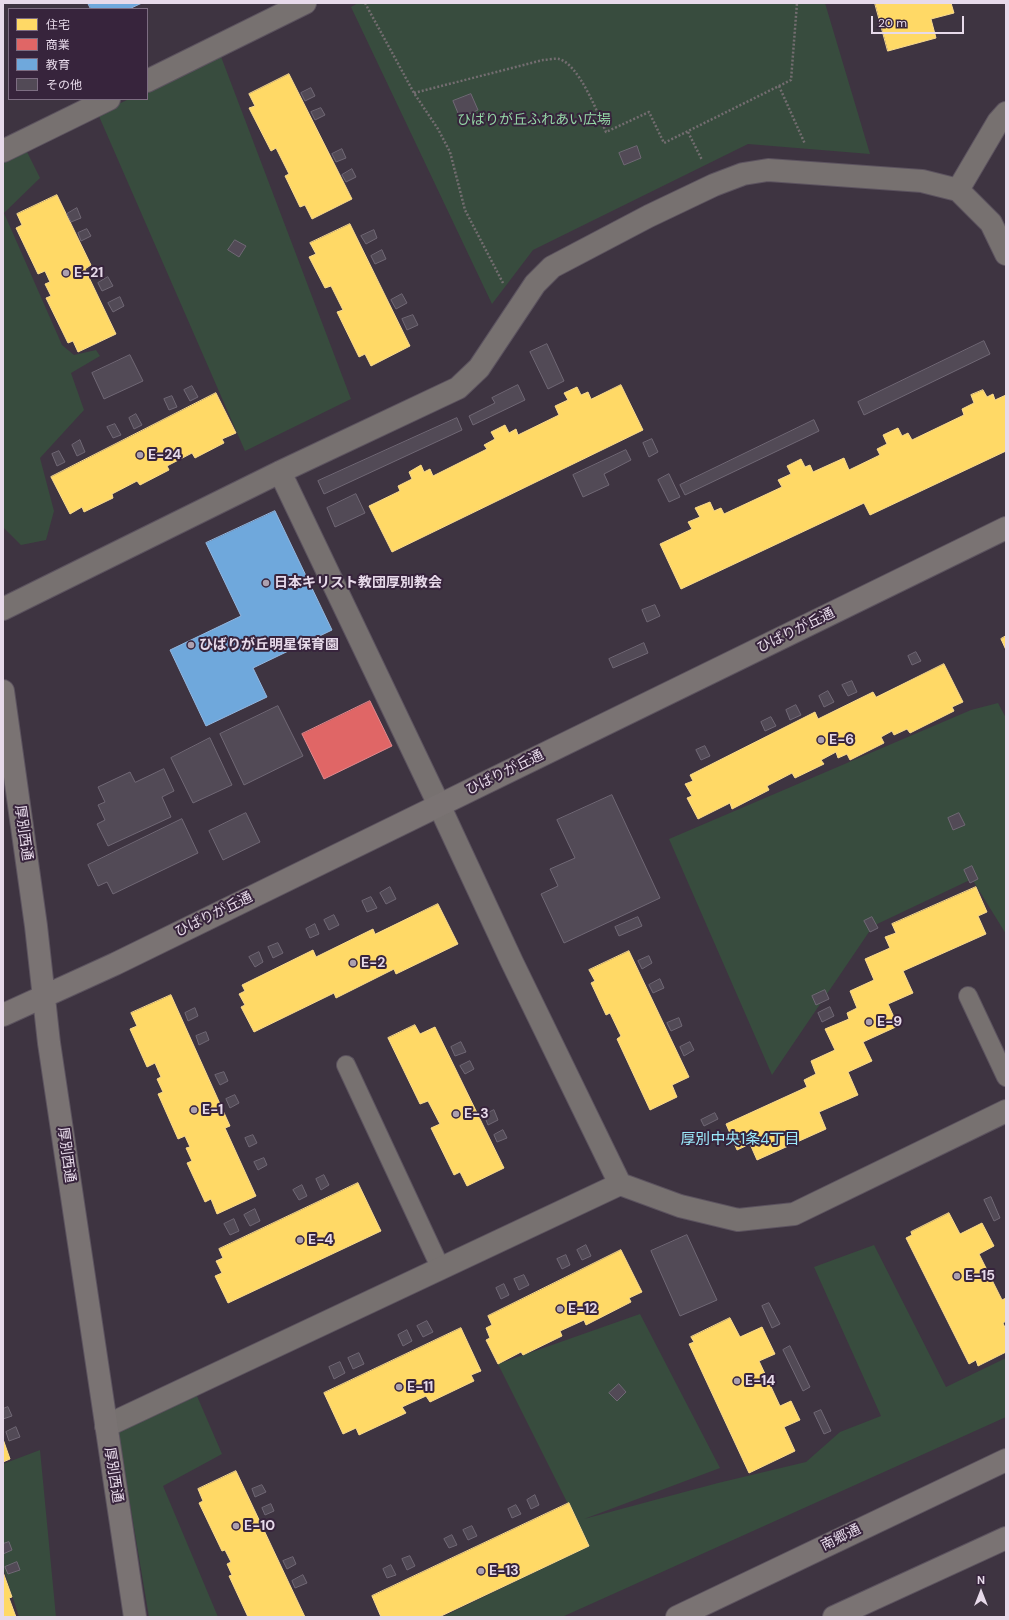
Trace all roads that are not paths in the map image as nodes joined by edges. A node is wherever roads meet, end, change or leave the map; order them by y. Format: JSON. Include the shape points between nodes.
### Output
{"nodes":[{"id":1,"x":305,"y":3,"type":"edge"},
{"id":2,"x":148,"y":80,"type":"edge"},
{"id":3,"x":107,"y":100,"type":"edge"},
{"id":4,"x":1006,"y":113,"type":"edge"},
{"id":5,"x":3,"y":151,"type":"edge"},
{"id":6,"x":958,"y":190,"type":"junction"},
{"id":7,"x":1006,"y":254,"type":"edge"},
{"id":8,"x":280,"y":472,"type":"junction"},
{"id":9,"x":1006,"y":528,"type":"edge"},
{"id":10,"x":3,"y":609,"type":"edge"},
{"id":11,"x":3,"y":691,"type":"edge"},
{"id":12,"x":439,"y":805,"type":"junction"},
{"id":13,"x":44,"y":996,"type":"junction"},
{"id":14,"x":968,"y":996,"type":"dead end"},
{"id":15,"x":3,"y":1015,"type":"edge"},
{"id":16,"x":346,"y":1064,"type":"dead end"},
{"id":17,"x":1006,"y":1077,"type":"edge"},
{"id":18,"x":1006,"y":1112,"type":"edge"},
{"id":19,"x":620,"y":1184,"type":"junction"},
{"id":20,"x":441,"y":1268,"type":"junction"},
{"id":21,"x":106,"y":1426,"type":"junction"},
{"id":22,"x":1006,"y":1460,"type":"edge"},
{"id":23,"x":1006,"y":1538,"type":"edge"},
{"id":24,"x":135,"y":1617,"type":"edge"},
{"id":25,"x":677,"y":1617,"type":"edge"},
{"id":26,"x":834,"y":1617,"type":"edge"}],
"edges":[{"from":1,"to":2,"type":"street"},
{"from":3,"to":5,"type":"street"},
{"from":4,"to":6,"type":"street","via":[[998,122]]},
{"from":6,"to":7,"type":"street","via":[[991,223]]},
{"from":6,"to":8,"type":"street","via":[[922,181],[768,170],[743,174],[714,185],[552,267],[535,284],[479,368],[458,388]]},
{"from":8,"to":10,"type":"street"},
{"from":8,"to":12,"type":"street"},
{"from":9,"to":12,"type":"street","name":"ひばりが丘通"},
{"from":11,"to":13,"type":"street","name":"厚別西通"},
{"from":12,"to":13,"type":"street","name":"ひばりが丘通","via":[[115,964]]},
{"from":12,"to":19,"type":"street"},
{"from":13,"to":15,"type":"street","name":"ひばりが丘通"},
{"from":13,"to":21,"type":"street","name":"厚別西通"},
{"from":14,"to":17,"type":"lane"},
{"from":16,"to":20,"type":"lane"},
{"from":18,"to":19,"type":"street","via":[[794,1214],[738,1220],[680,1206]]},
{"from":19,"to":20,"type":"street"},
{"from":20,"to":21,"type":"street"},
{"from":21,"to":24,"type":"street","name":"厚別西通"},
{"from":22,"to":25,"type":"street","name":"南郷通"},
{"from":23,"to":26,"type":"street"}]}
